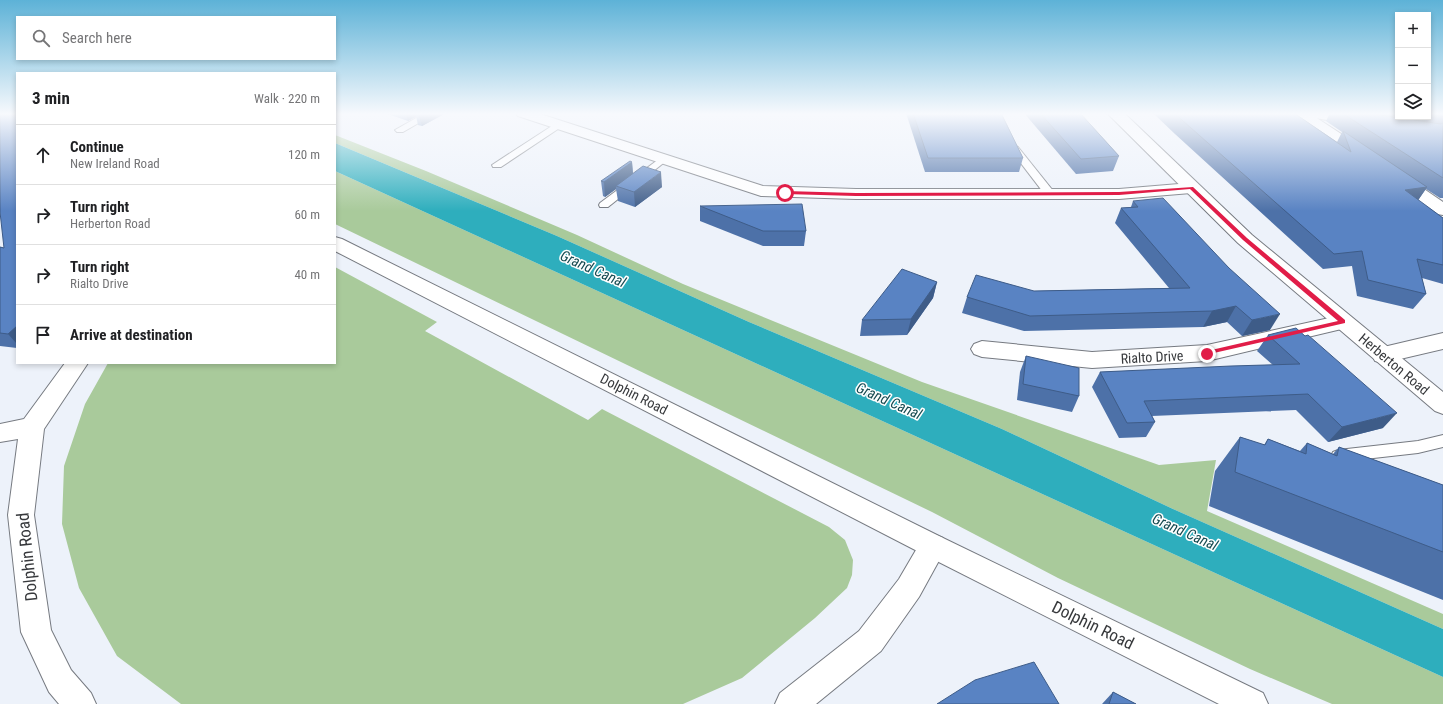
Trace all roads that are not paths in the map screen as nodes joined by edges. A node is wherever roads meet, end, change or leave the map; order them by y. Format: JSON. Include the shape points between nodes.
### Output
{"nodes":[{"id":1,"x":526,"y":146,"type":"edge"},
{"id":2,"x":622,"y":146,"type":"edge"},
{"id":3,"x":1148,"y":146,"type":"edge"},
{"id":4,"x":1348,"y":146,"type":"edge"},
{"id":5,"x":1015,"y":149,"type":"edge"},
{"id":6,"x":663,"y":159,"type":"junction"},
{"id":7,"x":497,"y":165,"type":"dead end"},
{"id":8,"x":1191,"y":188,"type":"junction"},
{"id":9,"x":1050,"y":194,"type":"junction"},
{"id":10,"x":604,"y":205,"type":"dead end"},
{"id":11,"x":1443,"y":210,"type":"edge"},
{"id":12,"x":336,"y":244,"type":"edge"},
{"id":13,"x":1343,"y":322,"type":"junction"},
{"id":14,"x":1443,"y":341,"type":"edge"},
{"id":15,"x":982,"y":349,"type":"dead end"},
{"id":16,"x":1383,"y":354,"type":"junction"},
{"id":17,"x":75,"y":364,"type":"edge"},
{"id":18,"x":1443,"y":405,"type":"edge"},
{"id":19,"x":32,"y":427,"type":"junction"},
{"id":20,"x":0,"y":433,"type":"edge"},
{"id":21,"x":1443,"y":441,"type":"edge"},
{"id":22,"x":1326,"y":457,"type":"edge"},
{"id":23,"x":934,"y":546,"type":"junction"},
{"id":24,"x":80,"y":704,"type":"edge"},
{"id":25,"x":791,"y":704,"type":"edge"},
{"id":26,"x":1252,"y":704,"type":"edge"}],
"edges":[{"from":1,"to":7,"type":"lane"},
{"from":2,"to":6,"type":"street"},
{"from":3,"to":8,"type":"street","name":"Herberton Road"},
{"from":4,"to":11,"type":"street"},
{"from":5,"to":9,"type":"lane"},
{"from":6,"to":9,"type":"street","via":[[761,191],[856,194]]},
{"from":6,"to":10,"type":"lane"},
{"from":8,"to":9,"type":"street","via":[[1119,194]]},
{"from":8,"to":13,"type":"street","name":"Herberton Road","via":[[1245,239]]},
{"from":12,"to":23,"type":"street","name":"Dolphin Road"},
{"from":13,"to":15,"type":"street","name":"Rialto Drive","via":[[1207,354],[1092,360]]},
{"from":13,"to":16,"type":"street","name":"Herberton Road"},
{"from":14,"to":16,"type":"street"},
{"from":16,"to":18,"type":"street","name":"Herberton Road"},
{"from":17,"to":19,"type":"street","name":"Dolphin Road"},
{"from":19,"to":20,"type":"street"},
{"from":19,"to":24,"type":"street","name":"Dolphin Road","via":[[21,515],[36,632],[60,681]]},
{"from":21,"to":22,"type":"lane","via":[[1418,447]]},
{"from":23,"to":25,"type":"street","via":[[909,588],[870,640]]},
{"from":23,"to":26,"type":"street","name":"Dolphin Road"}]}
